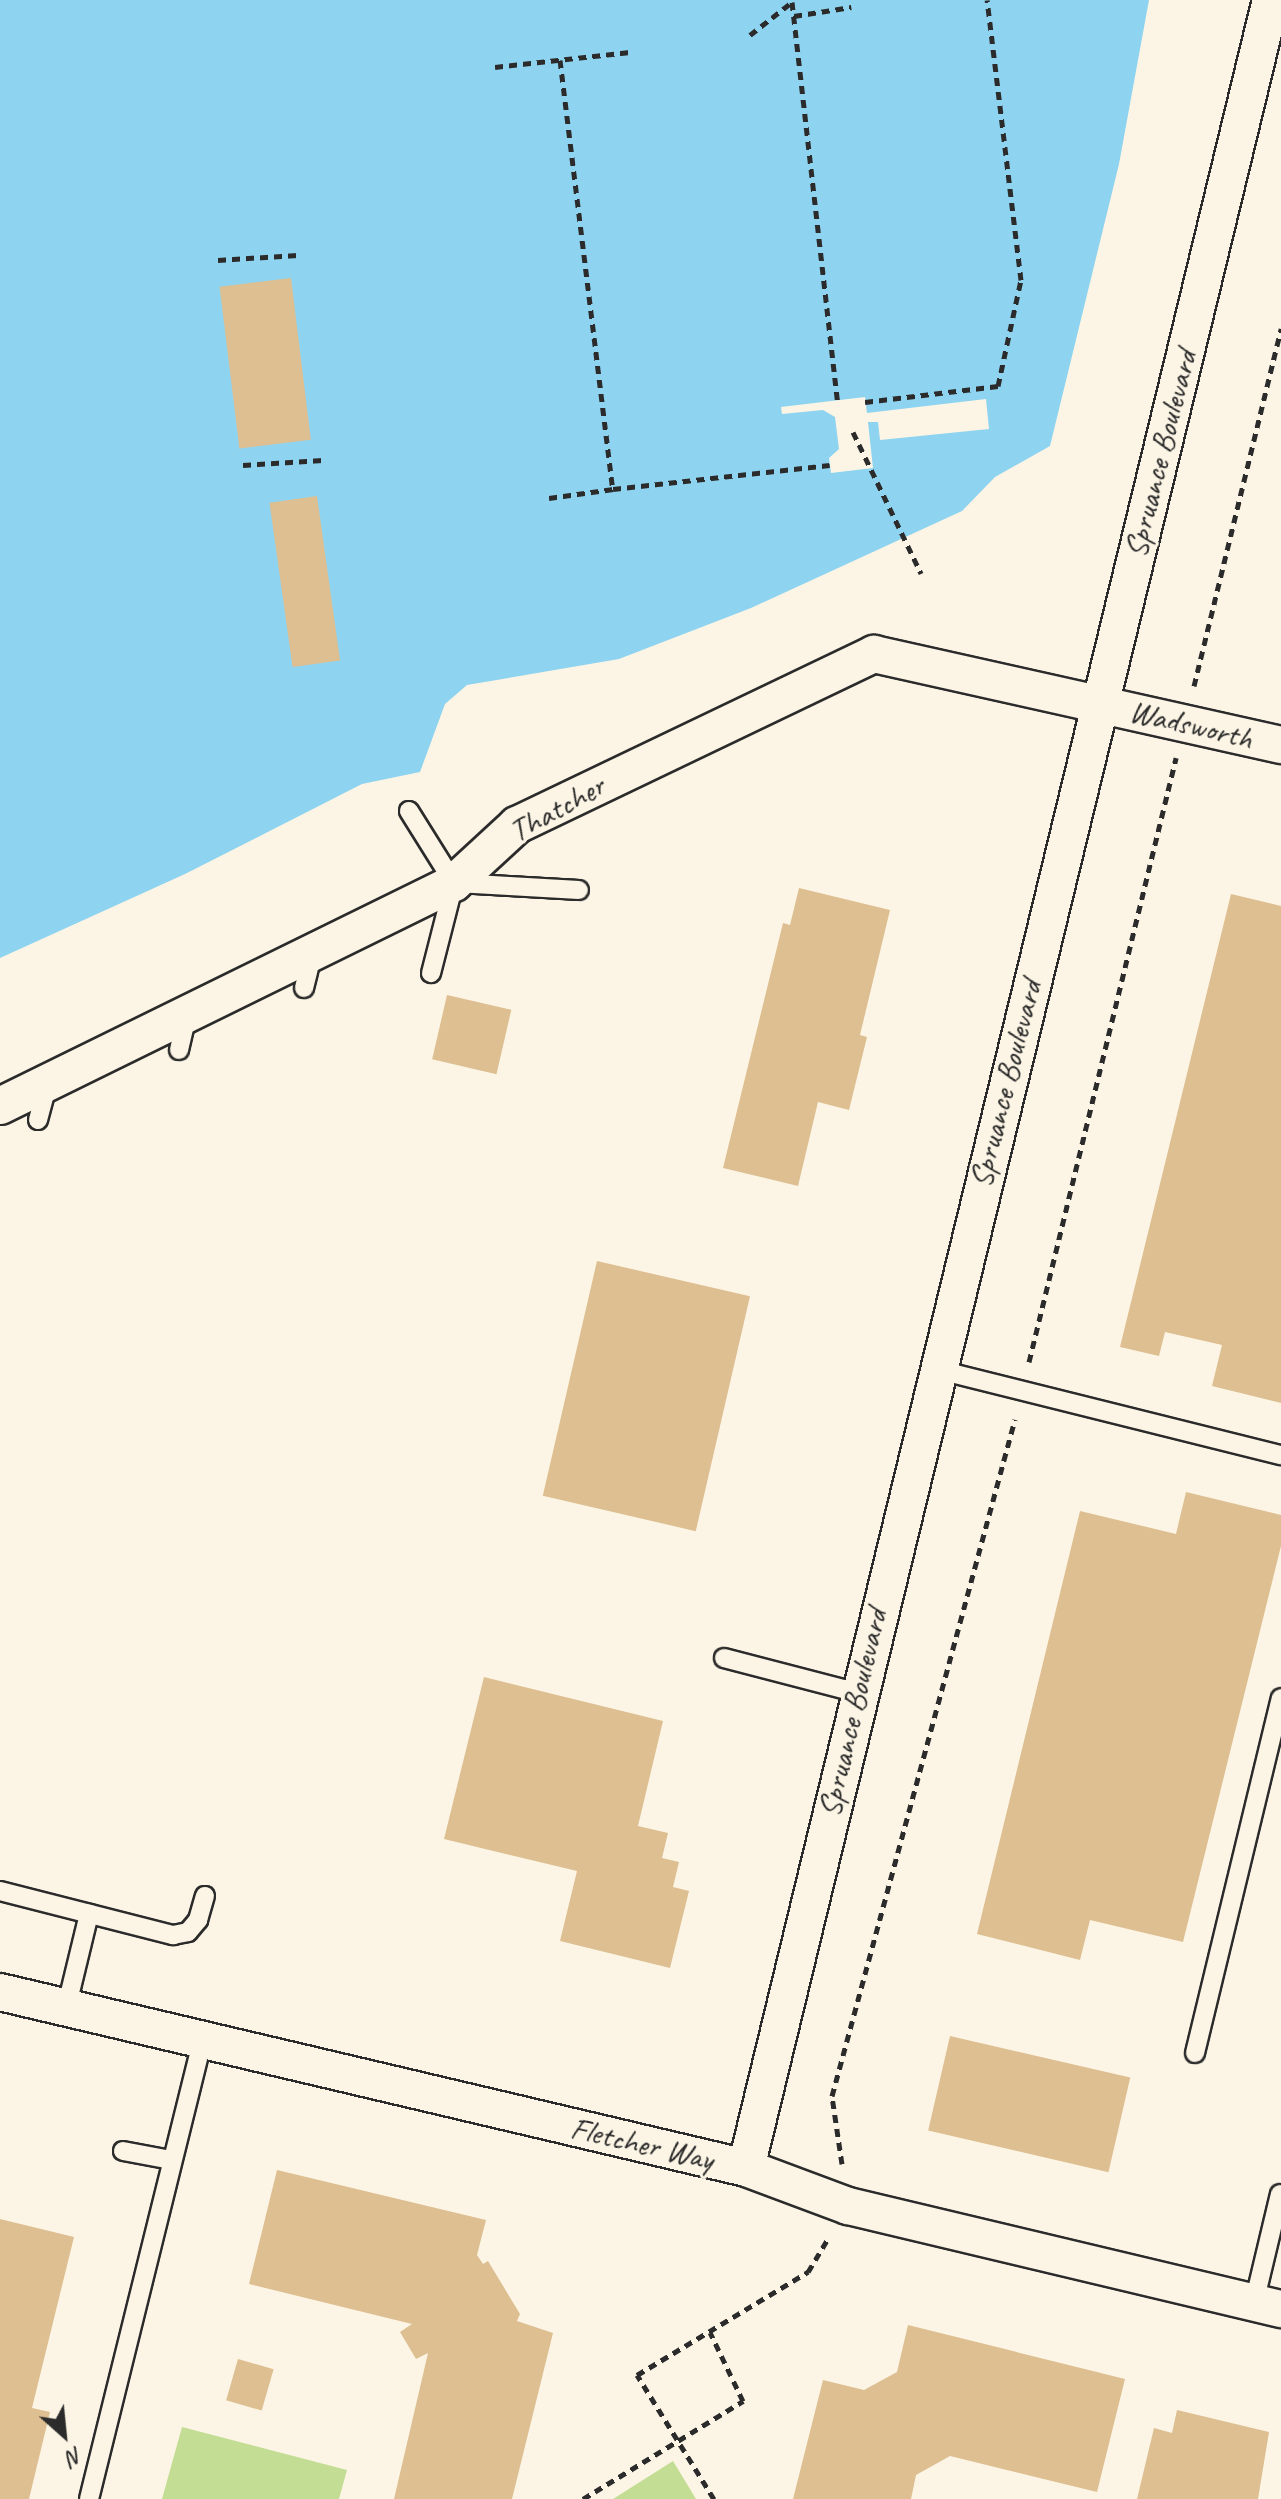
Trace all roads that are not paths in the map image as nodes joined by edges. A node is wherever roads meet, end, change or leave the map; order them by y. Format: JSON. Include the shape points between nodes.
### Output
{"nodes":[{"id":1,"x":1271,"y":0,"type":"edge"},
{"id":2,"x":1101,"y":704,"type":"junction"},
{"id":3,"x":1281,"y":745,"type":"edge"},
{"id":4,"x":409,"y":811,"type":"dead end"},
{"id":5,"x":454,"y":883,"type":"junction"},
{"id":6,"x":579,"y":890,"type":"dead end"},
{"id":7,"x":313,"y":952,"type":"junction"},
{"id":8,"x":431,"y":973,"type":"dead end"},
{"id":9,"x":304,"y":988,"type":"dead end"},
{"id":10,"x":187,"y":1014,"type":"junction"},
{"id":11,"x":179,"y":1050,"type":"dead end"},
{"id":12,"x":48,"y":1083,"type":"junction"},
{"id":13,"x":0,"y":1106,"type":"edge"},
{"id":14,"x":38,"y":1120,"type":"dead end"},
{"id":15,"x":935,"y":1369,"type":"junction"},
{"id":16,"x":1281,"y":1455,"type":"edge"},
{"id":17,"x":724,"y":1658,"type":"dead end"},
{"id":18,"x":858,"y":1693,"type":"junction"},
{"id":19,"x":1281,"y":1698,"type":"edge"},
{"id":20,"x":0,"y":1891,"type":"edge"},
{"id":21,"x":205,"y":1896,"type":"dead end"},
{"id":22,"x":89,"y":1914,"type":"junction"},
{"id":23,"x":0,"y":1992,"type":"edge"},
{"id":24,"x":66,"y":2009,"type":"junction"},
{"id":25,"x":202,"y":2043,"type":"junction"},
{"id":26,"x":1195,"y":2053,"type":"dead end"},
{"id":27,"x":123,"y":2151,"type":"dead end"},
{"id":28,"x":171,"y":2160,"type":"junction"},
{"id":29,"x":746,"y":2168,"type":"junction"},
{"id":30,"x":1280,"y":2194,"type":"edge"},
{"id":31,"x":1268,"y":2306,"type":"edge"},
{"id":32,"x":89,"y":2499,"type":"edge"}],
"edges":[{"from":1,"to":2,"type":"street","name":"Spruance Boulevard"},
{"from":2,"to":3,"type":"street","name":"Wadsworth"},
{"from":2,"to":5,"type":"street","name":"Thatcher","via":[[874,654],[517,825]]},
{"from":2,"to":15,"type":"street","name":"Spruance Boulevard"},
{"from":4,"to":5,"type":"lane"},
{"from":5,"to":6,"type":"lane"},
{"from":5,"to":7,"type":"street","name":"Thatcher"},
{"from":5,"to":8,"type":"lane"},
{"from":7,"to":9,"type":"lane"},
{"from":7,"to":10,"type":"street","name":"Thatcher"},
{"from":10,"to":11,"type":"lane"},
{"from":10,"to":12,"type":"street","name":"Thatcher"},
{"from":12,"to":13,"type":"street","name":"Thatcher"},
{"from":12,"to":14,"type":"lane"},
{"from":15,"to":16,"type":"lane"},
{"from":15,"to":18,"type":"street","name":"Spruance Boulevard"},
{"from":17,"to":18,"type":"lane"},
{"from":18,"to":29,"type":"street","name":"Spruance Boulevard"},
{"from":19,"to":26,"type":"lane"},
{"from":20,"to":22,"type":"lane"},
{"from":21,"to":22,"type":"lane","via":[[198,1920],[188,1932],[173,1935]]},
{"from":22,"to":24,"type":"lane"},
{"from":23,"to":24,"type":"street","name":"Fletcher Way"},
{"from":24,"to":25,"type":"street","name":"Fletcher Way"},
{"from":25,"to":28,"type":"lane"},
{"from":25,"to":29,"type":"street","name":"Fletcher Way"},
{"from":27,"to":28,"type":"lane"},
{"from":28,"to":32,"type":"lane"},
{"from":29,"to":31,"type":"street","name":"Fletcher Way","via":[[848,2206]]},
{"from":30,"to":31,"type":"lane"}]}
